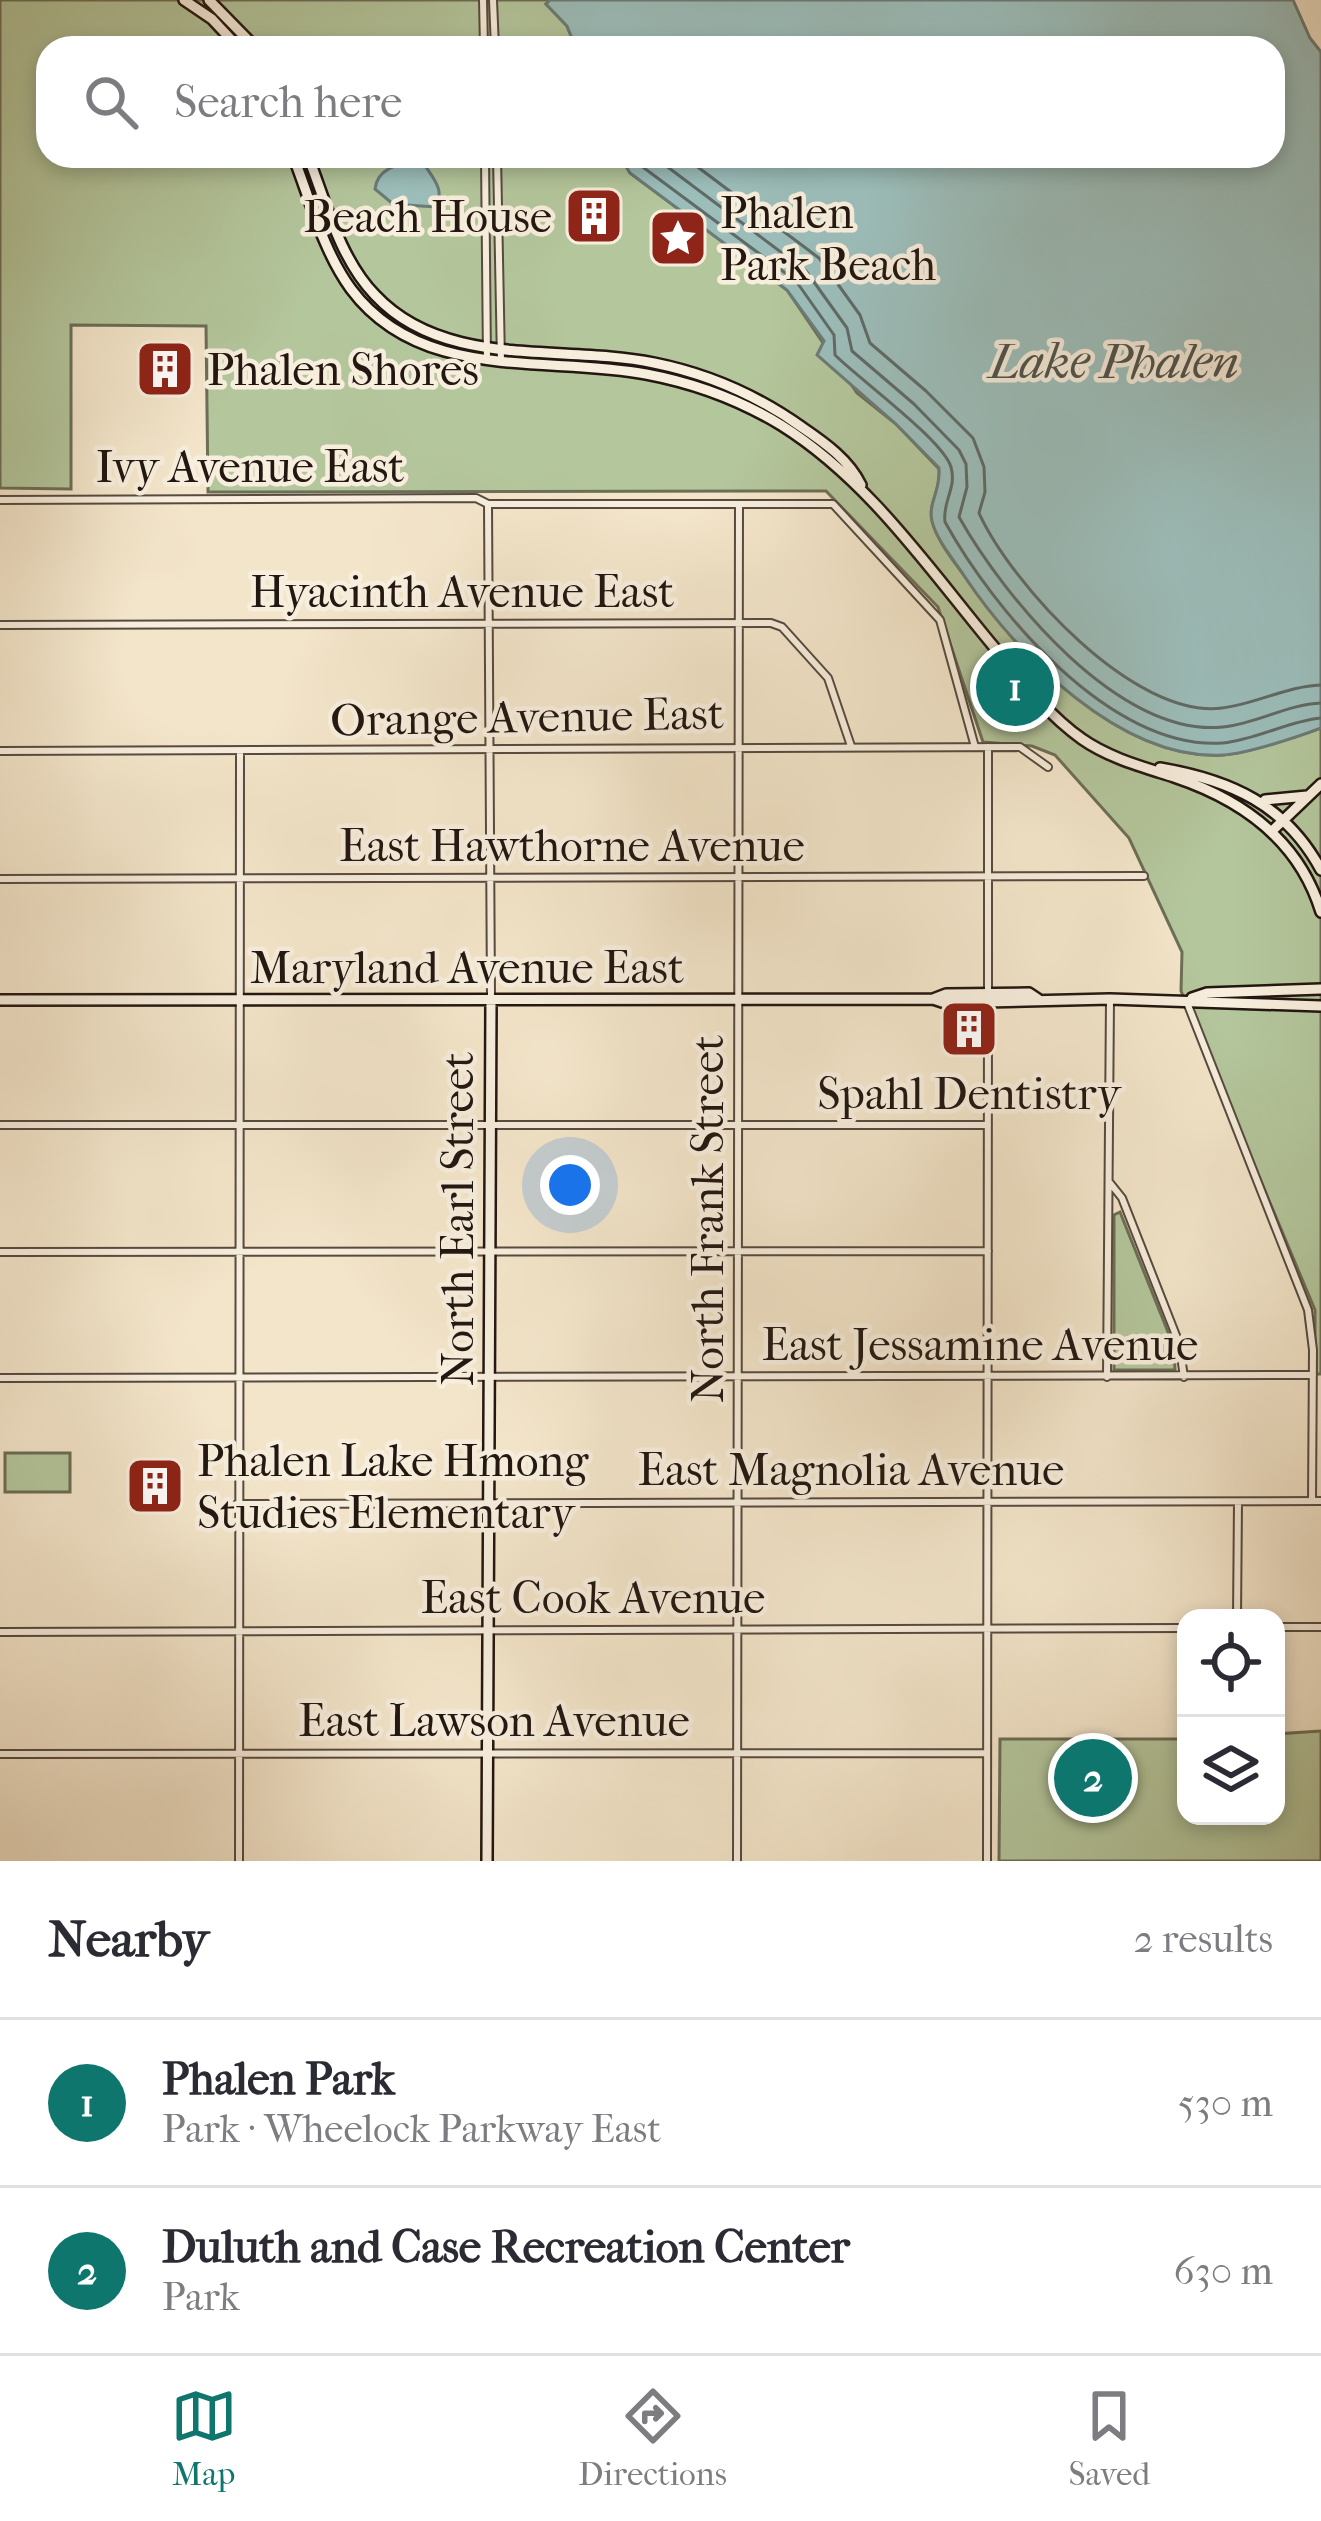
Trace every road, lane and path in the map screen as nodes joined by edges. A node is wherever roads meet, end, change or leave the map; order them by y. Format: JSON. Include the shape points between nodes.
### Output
{"nodes":[{"id":1,"x":184,"y":0,"type":"edge"},
{"id":2,"x":209,"y":0,"type":"edge"},
{"id":3,"x":483,"y":0,"type":"edge"},
{"id":4,"x":493,"y":0,"type":"edge"},
{"id":5,"x":228,"y":36,"type":"edge"},
{"id":6,"x":244,"y":36,"type":"edge"},
{"id":7,"x":484,"y":36,"type":"edge"},
{"id":8,"x":494,"y":36,"type":"edge"},
{"id":9,"x":298,"y":168,"type":"edge"},
{"id":10,"x":313,"y":168,"type":"edge"},
{"id":11,"x":485,"y":168,"type":"edge"},
{"id":12,"x":496,"y":168,"type":"edge"},
{"id":13,"x":487,"y":346,"type":"junction"},
{"id":14,"x":500,"y":348,"type":"junction"},
{"id":15,"x":487,"y":360,"type":"junction"},
{"id":16,"x":500,"y":361,"type":"junction"},
{"id":17,"x":863,"y":490,"type":"junction"},
{"id":18,"x":0,"y":500,"type":"edge"},
{"id":19,"x":488,"y":504,"type":"junction"},
{"id":20,"x":740,"y":504,"type":"junction"},
{"id":21,"x":489,"y":623,"type":"junction"},
{"id":22,"x":740,"y":623,"type":"junction"},
{"id":23,"x":0,"y":626,"type":"edge"},
{"id":24,"x":851,"y":746,"type":"junction"},
{"id":25,"x":740,"y":747,"type":"junction"},
{"id":26,"x":975,"y":747,"type":"junction"},
{"id":27,"x":988,"y":747,"type":"junction"},
{"id":28,"x":0,"y":751,"type":"edge"},
{"id":29,"x":240,"y":751,"type":"junction"},
{"id":30,"x":490,"y":751,"type":"junction"},
{"id":31,"x":1137,"y":764,"type":"junction"},
{"id":32,"x":1048,"y":767,"type":"dead end"},
{"id":33,"x":1321,"y":784,"type":"edge"},
{"id":34,"x":1307,"y":796,"type":"junction"},
{"id":35,"x":1258,"y":798,"type":"junction"},
{"id":36,"x":1283,"y":819,"type":"junction"},
{"id":37,"x":1272,"y":831,"type":"junction"},
{"id":38,"x":1321,"y":870,"type":"edge"},
{"id":39,"x":989,"y":876,"type":"junction"},
{"id":40,"x":1144,"y":876,"type":"dead end"},
{"id":41,"x":741,"y":877,"type":"junction"},
{"id":42,"x":0,"y":879,"type":"edge"},
{"id":43,"x":241,"y":879,"type":"junction"},
{"id":44,"x":490,"y":879,"type":"junction"},
{"id":45,"x":1321,"y":912,"type":"edge"},
{"id":46,"x":1321,"y":989,"type":"edge"},
{"id":47,"x":988,"y":999,"type":"junction"},
{"id":48,"x":1110,"y":999,"type":"junction"},
{"id":49,"x":0,"y":1000,"type":"edge"},
{"id":50,"x":741,"y":1000,"type":"junction"},
{"id":51,"x":1186,"y":1000,"type":"junction"},
{"id":52,"x":241,"y":1001,"type":"junction"},
{"id":53,"x":491,"y":1001,"type":"junction"},
{"id":54,"x":1321,"y":1006,"type":"edge"},
{"id":55,"x":0,"y":1125,"type":"edge"},
{"id":56,"x":988,"y":1125,"type":"junction"},
{"id":57,"x":240,"y":1126,"type":"junction"},
{"id":58,"x":740,"y":1126,"type":"junction"},
{"id":59,"x":490,"y":1127,"type":"junction"},
{"id":60,"x":1108,"y":1180,"type":"junction"},
{"id":61,"x":740,"y":1251,"type":"junction"},
{"id":62,"x":988,"y":1251,"type":"junction"},
{"id":63,"x":0,"y":1252,"type":"edge"},
{"id":64,"x":238,"y":1252,"type":"junction"},
{"id":65,"x":491,"y":1252,"type":"junction"},
{"id":66,"x":1312,"y":1375,"type":"junction"},
{"id":67,"x":988,"y":1377,"type":"junction"},
{"id":68,"x":1107,"y":1377,"type":"junction"},
{"id":69,"x":1184,"y":1377,"type":"junction"},
{"id":70,"x":0,"y":1378,"type":"edge"},
{"id":71,"x":238,"y":1378,"type":"junction"},
{"id":72,"x":489,"y":1378,"type":"junction"},
{"id":73,"x":739,"y":1378,"type":"junction"},
{"id":74,"x":1317,"y":1501,"type":"edge"},
{"id":75,"x":988,"y":1502,"type":"junction"},
{"id":76,"x":1238,"y":1502,"type":"junction"},
{"id":77,"x":489,"y":1503,"type":"junction"},
{"id":78,"x":739,"y":1503,"type":"junction"},
{"id":79,"x":237,"y":1504,"type":"junction"},
{"id":80,"x":1237,"y":1609,"type":"edge"},
{"id":81,"x":1285,"y":1627,"type":"edge"},
{"id":82,"x":1321,"y":1627,"type":"edge"},
{"id":83,"x":1177,"y":1628,"type":"edge"},
{"id":84,"x":738,"y":1629,"type":"junction"},
{"id":85,"x":987,"y":1629,"type":"junction"},
{"id":86,"x":488,"y":1630,"type":"junction"},
{"id":87,"x":237,"y":1631,"type":"junction"},
{"id":88,"x":0,"y":1632,"type":"edge"},
{"id":89,"x":237,"y":1753,"type":"junction"},
{"id":90,"x":488,"y":1753,"type":"junction"},
{"id":91,"x":738,"y":1753,"type":"junction"},
{"id":92,"x":987,"y":1753,"type":"junction"},
{"id":93,"x":0,"y":1754,"type":"edge"},
{"id":94,"x":238,"y":1861,"type":"edge"},
{"id":95,"x":487,"y":1861,"type":"edge"},
{"id":96,"x":737,"y":1861,"type":"edge"},
{"id":97,"x":987,"y":1861,"type":"edge"}],
"edges":[{"from":1,"to":5,"type":"street"},
{"from":2,"to":6,"type":"street"},
{"from":3,"to":7,"type":"street"},
{"from":4,"to":8,"type":"street"},
{"from":9,"to":15,"type":"street","via":[[337,268],[367,307],[409,340]]},
{"from":10,"to":13,"type":"street","via":[[350,263],[375,296],[431,334]]},
{"from":11,"to":13,"type":"street"},
{"from":12,"to":14,"type":"street"},
{"from":13,"to":14,"type":"street"},
{"from":13,"to":15,"type":"street"},
{"from":14,"to":16,"type":"street"},
{"from":14,"to":17,"type":"street","via":[[650,362],[727,383],[826,444]]},
{"from":15,"to":16,"type":"street"},
{"from":16,"to":17,"type":"street","via":[[692,384],[782,426]]},
{"from":17,"to":31,"type":"street","via":[[1045,708],[1083,740]]},
{"from":18,"to":19,"type":"street","name":"Ivy Avenue East"},
{"from":19,"to":20,"type":"street","name":"Ivy Avenue East"},
{"from":19,"to":21,"type":"street","name":"North Earl Street"},
{"from":20,"to":22,"type":"street","name":"North Frank Street"},
{"from":20,"to":26,"type":"street","name":"Ivy Avenue East","via":[[832,504],[940,620]]},
{"from":21,"to":22,"type":"street","name":"Hyacinth Avenue East"},
{"from":21,"to":23,"type":"street","name":"Hyacinth Avenue East"},
{"from":21,"to":30,"type":"street","name":"North Earl Street"},
{"from":22,"to":24,"type":"street","name":"Hyacinth Avenue East","via":[[782,627],[813,661],[835,692]]},
{"from":22,"to":25,"type":"street","name":"North Frank Street"},
{"from":24,"to":25,"type":"street","name":"Orange Avenue East"},
{"from":24,"to":26,"type":"street","name":"Orange Avenue East"},
{"from":25,"to":30,"type":"street","name":"Orange Avenue East"},
{"from":25,"to":41,"type":"street","name":"North Frank Street"},
{"from":26,"to":27,"type":"street","name":"Orange Avenue East"},
{"from":27,"to":32,"type":"street","name":"Orange Avenue East","via":[[1019,747]]},
{"from":27,"to":39,"type":"street"},
{"from":28,"to":29,"type":"street","name":"Orange Avenue East"},
{"from":29,"to":30,"type":"street","name":"Orange Avenue East"},
{"from":29,"to":43,"type":"street"},
{"from":30,"to":44,"type":"street","name":"North Earl Street"},
{"from":31,"to":35,"type":"street","via":[[1216,779]]},
{"from":31,"to":37,"type":"street","via":[[1243,806]]},
{"from":33,"to":34,"type":"street"},
{"from":34,"to":35,"type":"street"},
{"from":34,"to":36,"type":"street"},
{"from":35,"to":36,"type":"street"},
{"from":36,"to":37,"type":"street"},
{"from":36,"to":38,"type":"street"},
{"from":37,"to":45,"type":"street","via":[[1301,866]]},
{"from":39,"to":40,"type":"street","name":"East Hawthorne Avenue"},
{"from":39,"to":41,"type":"street","name":"East Hawthorne Avenue"},
{"from":39,"to":47,"type":"street"},
{"from":41,"to":44,"type":"street","name":"East Hawthorne Avenue"},
{"from":41,"to":50,"type":"street","name":"North Frank Street"},
{"from":42,"to":43,"type":"street","name":"East Hawthorne Avenue"},
{"from":43,"to":44,"type":"street","name":"East Hawthorne Avenue"},
{"from":43,"to":52,"type":"street"},
{"from":44,"to":53,"type":"street","name":"North Earl Street"},
{"from":46,"to":51,"type":"street","name":"Maryland Avenue East","via":[[1207,992]]},
{"from":47,"to":48,"type":"street","name":"Maryland Avenue East"},
{"from":47,"to":50,"type":"street","name":"Maryland Avenue East"},
{"from":47,"to":56,"type":"street"},
{"from":48,"to":51,"type":"street","name":"Maryland Avenue East"},
{"from":48,"to":60,"type":"street"},
{"from":49,"to":52,"type":"street","name":"Maryland Avenue East"},
{"from":50,"to":53,"type":"street","name":"Maryland Avenue East"},
{"from":50,"to":58,"type":"street","name":"North Frank Street"},
{"from":51,"to":54,"type":"street","name":"Maryland Avenue East"},
{"from":51,"to":66,"type":"street","via":[[1308,1310]]},
{"from":52,"to":53,"type":"street","name":"Maryland Avenue East"},
{"from":52,"to":57,"type":"street"},
{"from":53,"to":59,"type":"street","name":"North Earl Street"},
{"from":55,"to":57,"type":"street"},
{"from":56,"to":58,"type":"street"},
{"from":56,"to":62,"type":"street"},
{"from":57,"to":59,"type":"street"},
{"from":57,"to":64,"type":"street"},
{"from":58,"to":59,"type":"street"},
{"from":58,"to":61,"type":"street","name":"North Frank Street"},
{"from":59,"to":65,"type":"street","name":"North Earl Street"},
{"from":60,"to":68,"type":"street"},
{"from":60,"to":69,"type":"street","via":[[1179,1343]]},
{"from":61,"to":62,"type":"street"},
{"from":61,"to":65,"type":"street"},
{"from":61,"to":73,"type":"street","name":"North Frank Street"},
{"from":62,"to":67,"type":"street"},
{"from":63,"to":64,"type":"street"},
{"from":64,"to":65,"type":"street"},
{"from":64,"to":71,"type":"street"},
{"from":65,"to":72,"type":"street","name":"North Earl Street"},
{"from":66,"to":69,"type":"street","name":"East Jessamine Avenue"},
{"from":66,"to":74,"type":"street"},
{"from":67,"to":68,"type":"street","name":"East Jessamine Avenue"},
{"from":67,"to":73,"type":"street","name":"East Jessamine Avenue"},
{"from":67,"to":75,"type":"street"},
{"from":68,"to":69,"type":"street","name":"East Jessamine Avenue"},
{"from":70,"to":71,"type":"street","name":"East Jessamine Avenue"},
{"from":71,"to":72,"type":"street","name":"East Jessamine Avenue"},
{"from":71,"to":79,"type":"street"},
{"from":72,"to":73,"type":"street","name":"East Jessamine Avenue"},
{"from":72,"to":77,"type":"street","name":"North Earl Street"},
{"from":73,"to":78,"type":"street","name":"North Frank Street"},
{"from":74,"to":76,"type":"street","name":"East Magnolia Avenue"},
{"from":75,"to":76,"type":"street","name":"East Magnolia Avenue"},
{"from":75,"to":78,"type":"street","name":"East Magnolia Avenue"},
{"from":75,"to":85,"type":"street"},
{"from":76,"to":80,"type":"street"},
{"from":77,"to":78,"type":"street","name":"East Magnolia Avenue"},
{"from":77,"to":79,"type":"street","name":"East Magnolia Avenue"},
{"from":77,"to":86,"type":"street","name":"North Earl Street"},
{"from":78,"to":84,"type":"street","name":"North Frank Street"},
{"from":79,"to":87,"type":"street"},
{"from":81,"to":82,"type":"street"},
{"from":83,"to":85,"type":"street","name":"East Cook Avenue"},
{"from":84,"to":85,"type":"street","name":"East Cook Avenue"},
{"from":84,"to":86,"type":"street","name":"East Cook Avenue"},
{"from":84,"to":91,"type":"street","name":"North Frank Street"},
{"from":85,"to":92,"type":"street"},
{"from":86,"to":87,"type":"street","name":"East Cook Avenue"},
{"from":86,"to":90,"type":"street","name":"North Earl Street"},
{"from":87,"to":88,"type":"street","name":"East Cook Avenue"},
{"from":87,"to":89,"type":"street"},
{"from":89,"to":90,"type":"street","name":"East Lawson Avenue"},
{"from":89,"to":93,"type":"street","name":"East Lawson Avenue"},
{"from":89,"to":94,"type":"street"},
{"from":90,"to":91,"type":"street","name":"East Lawson Avenue"},
{"from":90,"to":95,"type":"street","name":"North Earl Street"},
{"from":91,"to":92,"type":"street","name":"East Lawson Avenue"},
{"from":91,"to":96,"type":"street","name":"North Frank Street"},
{"from":92,"to":97,"type":"street"}]}
